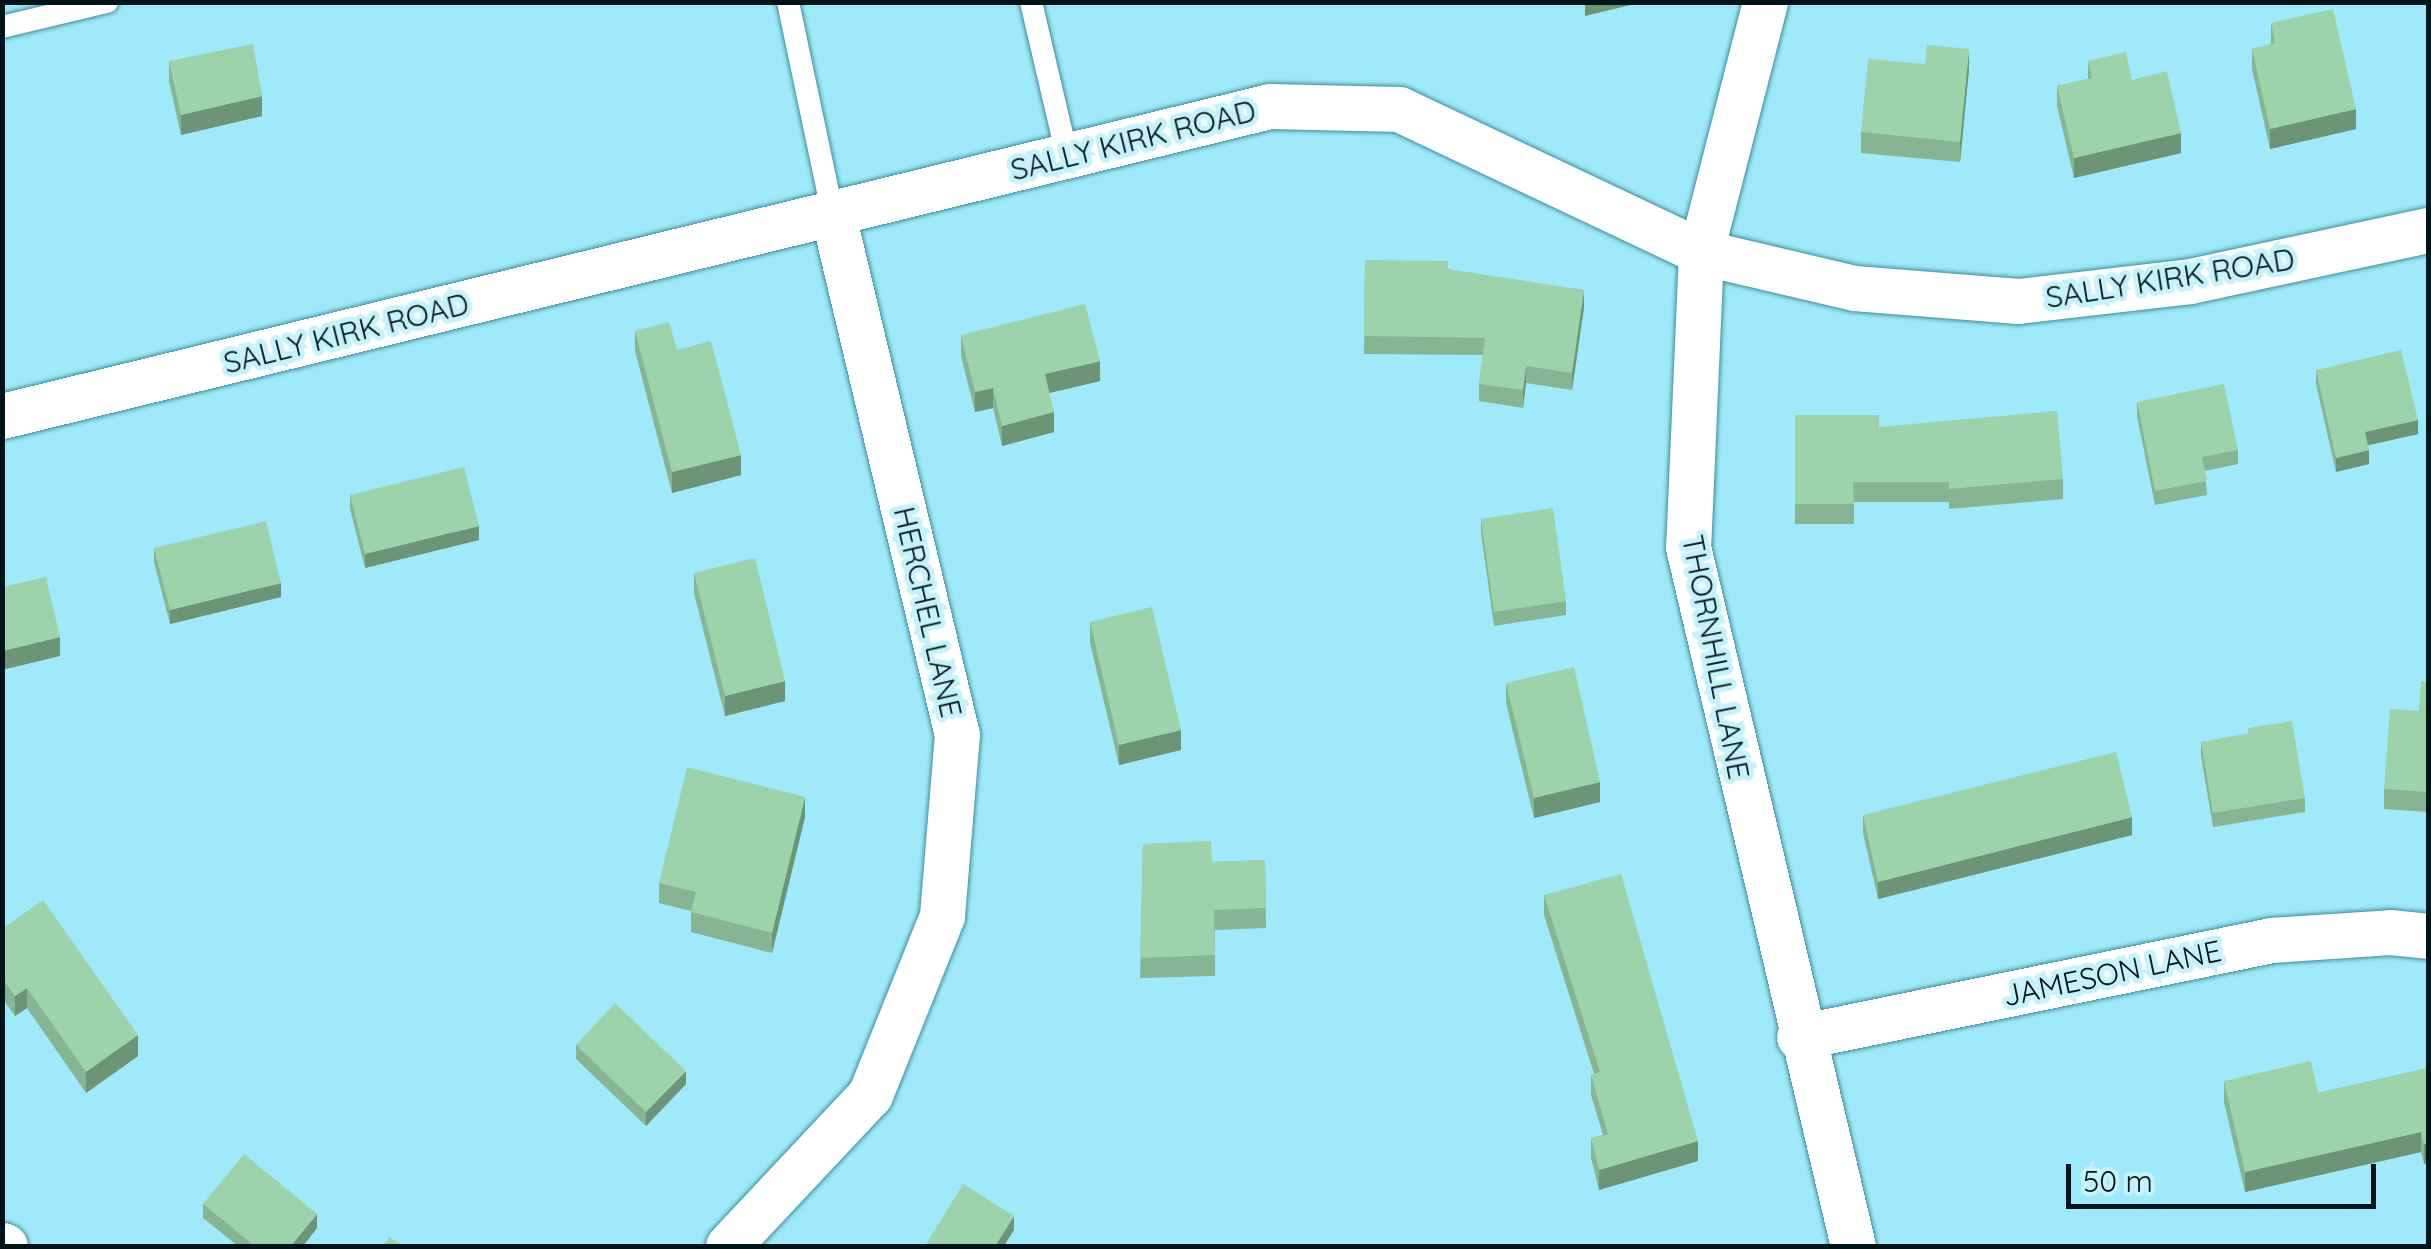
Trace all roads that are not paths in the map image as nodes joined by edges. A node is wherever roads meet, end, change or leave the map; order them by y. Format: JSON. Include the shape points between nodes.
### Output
{"nodes":[{"id":1,"x":107,"y":2,"type":"edge"},
{"id":2,"x":788,"y":2,"type":"edge"},
{"id":3,"x":1031,"y":2,"type":"edge"},
{"id":4,"x":1765,"y":2,"type":"edge"},
{"id":5,"x":2,"y":27,"type":"edge"},
{"id":6,"x":1067,"y":156,"type":"junction"},
{"id":7,"x":833,"y":215,"type":"junction"},
{"id":8,"x":2428,"y":230,"type":"edge"},
{"id":9,"x":1701,"y":252,"type":"junction"},
{"id":10,"x":2,"y":416,"type":"edge"},
{"id":11,"x":2428,"y":936,"type":"edge"},
{"id":12,"x":1799,"y":1036,"type":"junction"},
{"id":13,"x":728,"y":1246,"type":"edge"},
{"id":14,"x":1852,"y":1246,"type":"edge"}],
"edges":[{"from":1,"to":5,"type":"lane"},
{"from":2,"to":7,"type":"lane"},
{"from":3,"to":6,"type":"lane"},
{"from":4,"to":9,"type":"street","name":"THORNHILL LANE"},
{"from":6,"to":7,"type":"street","name":"SALLY KIRK ROAD"},
{"from":6,"to":9,"type":"street","name":"SALLY KIRK ROAD","via":[[1270,106],[1399,108]]},
{"from":7,"to":10,"type":"street","name":"SALLY KIRK ROAD"},
{"from":7,"to":13,"type":"street","name":"HERCHEL LANE","via":[[957,735],[942,916],[870,1095]]},
{"from":8,"to":9,"type":"street","name":"SALLY KIRK ROAD","via":[[2190,281],[2018,302],[1854,288]]},
{"from":9,"to":12,"type":"street","name":"THORNHILL LANE","via":[[1688,546]]},
{"from":11,"to":12,"type":"street","name":"JAMESON LANE","via":[[2271,940]]},
{"from":12,"to":14,"type":"street","name":"THORNHILL LANE"}]}
